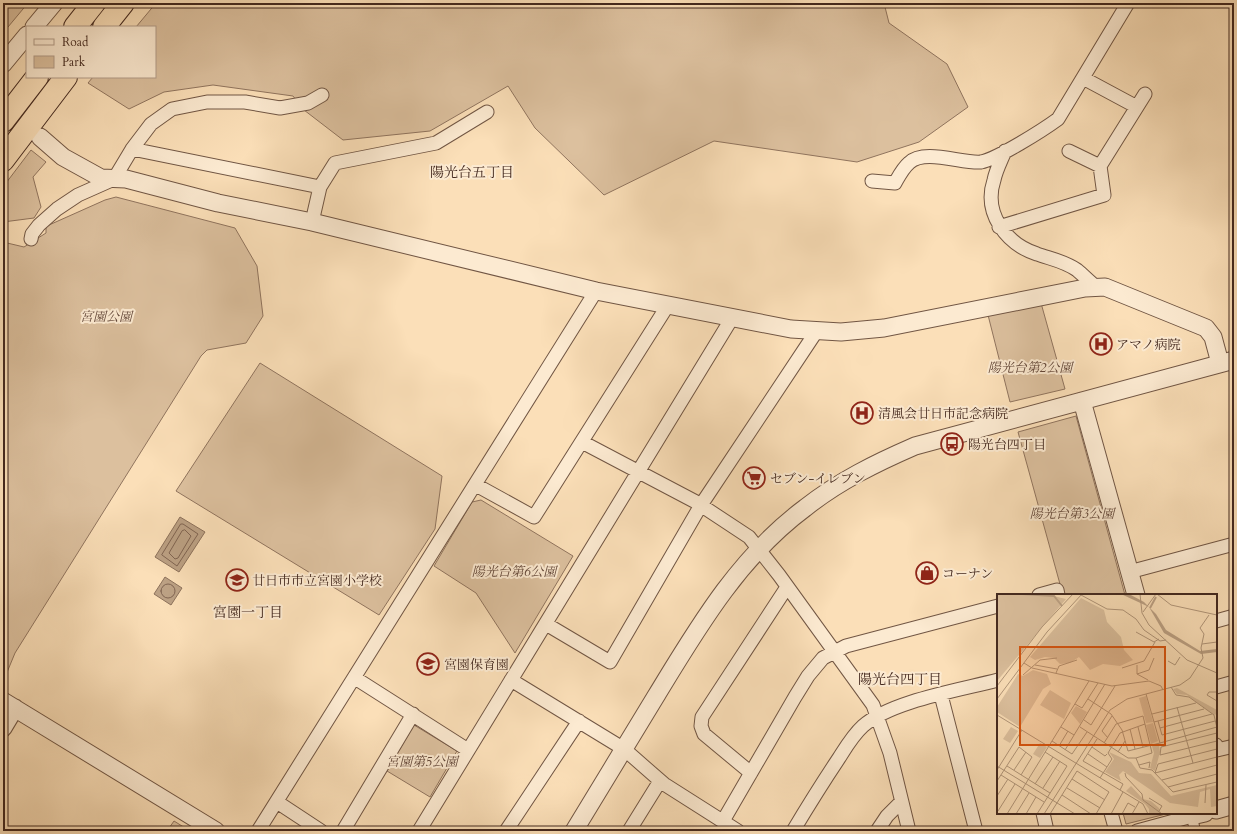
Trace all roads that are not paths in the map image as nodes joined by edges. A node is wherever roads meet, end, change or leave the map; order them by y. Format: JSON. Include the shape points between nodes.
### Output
{"nodes":[{"id":1,"x":54,"y":3,"type":"edge"},
{"id":2,"x":94,"y":3,"type":"edge"},
{"id":3,"x":124,"y":3,"type":"edge"},
{"id":4,"x":1128,"y":3,"type":"edge"},
{"id":5,"x":35,"y":26,"type":"edge"},
{"id":6,"x":76,"y":26,"type":"edge"},
{"id":7,"x":105,"y":26,"type":"edge"},
{"id":8,"x":26,"y":36,"type":"edge"},
{"id":9,"x":3,"y":64,"type":"edge"},
{"id":10,"x":36,"y":78,"type":"edge"},
{"id":11,"x":65,"y":78,"type":"edge"},
{"id":12,"x":1083,"y":78,"type":"junction"},
{"id":13,"x":1145,"y":94,"type":"dead end"},
{"id":14,"x":322,"y":95,"type":"dead end"},
{"id":15,"x":1137,"y":107,"type":"junction"},
{"id":16,"x":487,"y":112,"type":"dead end"},
{"id":17,"x":3,"y":121,"type":"edge"},
{"id":18,"x":40,"y":137,"type":"dead end"},
{"id":19,"x":132,"y":149,"type":"junction"},
{"id":20,"x":1005,"y":151,"type":"junction"},
{"id":21,"x":1069,"y":151,"type":"dead end"},
{"id":22,"x":3,"y":160,"type":"edge"},
{"id":23,"x":1100,"y":166,"type":"junction"},
{"id":24,"x":114,"y":179,"type":"junction"},
{"id":25,"x":872,"y":181,"type":"dead end"},
{"id":26,"x":320,"y":187,"type":"junction"},
{"id":27,"x":312,"y":222,"type":"junction"},
{"id":28,"x":999,"y":227,"type":"junction"},
{"id":29,"x":31,"y":239,"type":"dead end"},
{"id":30,"x":1095,"y":286,"type":"junction"},
{"id":31,"x":596,"y":291,"type":"junction"},
{"id":32,"x":668,"y":305,"type":"junction"},
{"id":33,"x":732,"y":318,"type":"junction"},
{"id":34,"x":816,"y":332,"type":"junction"},
{"id":35,"x":1227,"y":362,"type":"edge"},
{"id":36,"x":1082,"y":401,"type":"junction"},
{"id":37,"x":582,"y":442,"type":"junction"},
{"id":38,"x":639,"y":472,"type":"junction"},
{"id":39,"x":476,"y":485,"type":"junction"},
{"id":40,"x":700,"y":505,"type":"junction"},
{"id":41,"x":1234,"y":544,"type":"edge"},
{"id":42,"x":758,"y":549,"type":"junction"},
{"id":43,"x":1129,"y":572,"type":"junction"},
{"id":44,"x":787,"y":587,"type":"junction"},
{"id":45,"x":1043,"y":594,"type":"edge"},
{"id":46,"x":1058,"y":594,"type":"edge"},
{"id":47,"x":1136,"y":594,"type":"edge"},
{"id":48,"x":997,"y":606,"type":"edge"},
{"id":49,"x":1234,"y":616,"type":"edge"},
{"id":50,"x":1217,"y":621,"type":"edge"},
{"id":51,"x":546,"y":624,"type":"junction"},
{"id":52,"x":834,"y":652,"type":"junction"},
{"id":53,"x":355,"y":678,"type":"junction"},
{"id":54,"x":511,"y":680,"type":"junction"},
{"id":55,"x":997,"y":680,"type":"edge"},
{"id":56,"x":1234,"y":682,"type":"edge"},
{"id":57,"x":1217,"y":687,"type":"edge"},
{"id":58,"x":941,"y":695,"type":"junction"},
{"id":59,"x":9,"y":705,"type":"edge"},
{"id":60,"x":413,"y":714,"type":"junction"},
{"id":61,"x":877,"y":717,"type":"junction"},
{"id":62,"x":579,"y":721,"type":"junction"},
{"id":63,"x":3,"y":728,"type":"edge"},
{"id":64,"x":1234,"y":746,"type":"edge"},
{"id":65,"x":624,"y":749,"type":"junction"},
{"id":66,"x":468,"y":750,"type":"junction"},
{"id":67,"x":1217,"y":750,"type":"edge"},
{"id":68,"x":751,"y":773,"type":"junction"},
{"id":69,"x":660,"y":781,"type":"junction"},
{"id":70,"x":277,"y":802,"type":"junction"},
{"id":71,"x":901,"y":802,"type":"junction"},
{"id":72,"x":1234,"y":805,"type":"edge"},
{"id":73,"x":1217,"y":810,"type":"edge"},
{"id":74,"x":1043,"y":814,"type":"edge"},
{"id":75,"x":1111,"y":814,"type":"edge"},
{"id":76,"x":1197,"y":818,"type":"edge"},
{"id":77,"x":723,"y":821,"type":"junction"},
{"id":78,"x":216,"y":831,"type":"edge"},
{"id":79,"x":258,"y":831,"type":"edge"},
{"id":80,"x":321,"y":831,"type":"edge"},
{"id":81,"x":343,"y":831,"type":"edge"},
{"id":82,"x":419,"y":831,"type":"edge"},
{"id":83,"x":506,"y":831,"type":"edge"},
{"id":84,"x":574,"y":831,"type":"edge"},
{"id":85,"x":629,"y":831,"type":"edge"},
{"id":86,"x":738,"y":831,"type":"edge"},
{"id":87,"x":794,"y":831,"type":"edge"},
{"id":88,"x":878,"y":831,"type":"edge"},
{"id":89,"x":909,"y":831,"type":"edge"},
{"id":90,"x":976,"y":831,"type":"edge"},
{"id":91,"x":1048,"y":831,"type":"edge"},
{"id":92,"x":1116,"y":831,"type":"edge"},
{"id":93,"x":1137,"y":831,"type":"edge"}],
"edges":[{"from":1,"to":5,"type":"street"},
{"from":2,"to":6,"type":"highway"},
{"from":3,"to":7,"type":"highway"},
{"from":4,"to":12,"type":"street"},
{"from":8,"to":9,"type":"street"},
{"from":10,"to":17,"type":"highway"},
{"from":11,"to":22,"type":"highway"},
{"from":12,"to":15,"type":"street"},
{"from":12,"to":20,"type":"street","via":[[1058,119]]},
{"from":13,"to":15,"type":"street"},
{"from":14,"to":19,"type":"street","via":[[308,103],[280,108],[245,102],[207,102],[172,109],[151,124]]},
{"from":15,"to":23,"type":"street"},
{"from":16,"to":26,"type":"street","via":[[436,143],[335,163]]},
{"from":18,"to":24,"type":"street","via":[[62,157],[101,178]]},
{"from":19,"to":24,"type":"street"},
{"from":19,"to":26,"type":"street"},
{"from":20,"to":25,"type":"street","via":[[981,162],[921,158],[910,162],[895,183]]},
{"from":20,"to":28,"type":"street","via":[[993,181],[992,204]]},
{"from":21,"to":23,"type":"street"},
{"from":23,"to":28,"type":"street","via":[[1104,195]]},
{"from":24,"to":27,"type":"street","via":[[126,179],[218,204]]},
{"from":24,"to":29,"type":"street","via":[[78,195],[57,209],[39,225]]},
{"from":26,"to":27,"type":"street"},
{"from":27,"to":31,"type":"street"},
{"from":28,"to":30,"type":"street","via":[[1016,245],[1058,260]]},
{"from":30,"to":34,"type":"street","via":[[884,328]]},
{"from":30,"to":35,"type":"street","via":[[1105,287],[1206,328]]},
{"from":31,"to":32,"type":"street"},
{"from":31,"to":39,"type":"street"},
{"from":32,"to":33,"type":"street"},
{"from":32,"to":37,"type":"street"},
{"from":33,"to":34,"type":"street"},
{"from":33,"to":38,"type":"street"},
{"from":34,"to":40,"type":"street"},
{"from":35,"to":36,"type":"street"},
{"from":36,"to":42,"type":"street","via":[[915,446],[892,456],[846,479],[827,492],[804,508]]},
{"from":36,"to":43,"type":"street"},
{"from":37,"to":38,"type":"street"},
{"from":37,"to":39,"type":"street","via":[[534,517]]},
{"from":38,"to":40,"type":"street"},
{"from":38,"to":51,"type":"street"},
{"from":39,"to":53,"type":"street"},
{"from":40,"to":42,"type":"street","via":[[749,537]]},
{"from":40,"to":51,"type":"street","via":[[610,662]]},
{"from":41,"to":43,"type":"street"},
{"from":42,"to":44,"type":"street"},
{"from":42,"to":65,"type":"street","via":[[717,598]]},
{"from":43,"to":47,"type":"street"},
{"from":44,"to":52,"type":"street"},
{"from":44,"to":68,"type":"street","via":[[702,717],[701,726],[704,734]]},
{"from":45,"to":46,"type":"street","via":[[1057,590]]},
{"from":48,"to":52,"type":"street","via":[[846,646]]},
{"from":49,"to":50,"type":"street"},
{"from":51,"to":54,"type":"street"},
{"from":52,"to":61,"type":"street","via":[[873,705]]},
{"from":52,"to":68,"type":"street","via":[[823,658],[808,676]]},
{"from":53,"to":60,"type":"street"},
{"from":53,"to":70,"type":"street"},
{"from":54,"to":62,"type":"street"},
{"from":54,"to":66,"type":"street"},
{"from":55,"to":58,"type":"street"},
{"from":56,"to":57,"type":"street"},
{"from":58,"to":61,"type":"street","via":[[907,703]]},
{"from":58,"to":90,"type":"street"},
{"from":59,"to":63,"type":"street"},
{"from":59,"to":78,"type":"street"},
{"from":60,"to":66,"type":"street"},
{"from":60,"to":81,"type":"street"},
{"from":61,"to":71,"type":"street","via":[[890,753]]},
{"from":61,"to":87,"type":"street","via":[[854,736]]},
{"from":62,"to":65,"type":"street"},
{"from":62,"to":83,"type":"street"},
{"from":64,"to":67,"type":"street"},
{"from":65,"to":69,"type":"street"},
{"from":65,"to":84,"type":"street"},
{"from":66,"to":82,"type":"street"},
{"from":68,"to":77,"type":"street"},
{"from":69,"to":77,"type":"street"},
{"from":69,"to":85,"type":"street"},
{"from":70,"to":79,"type":"street"},
{"from":70,"to":80,"type":"street"},
{"from":71,"to":88,"type":"street","via":[[887,816]]},
{"from":71,"to":89,"type":"street"},
{"from":72,"to":73,"type":"street"},
{"from":74,"to":91,"type":"street"},
{"from":75,"to":92,"type":"street"},
{"from":76,"to":93,"type":"street"},
{"from":77,"to":86,"type":"street"}]}
